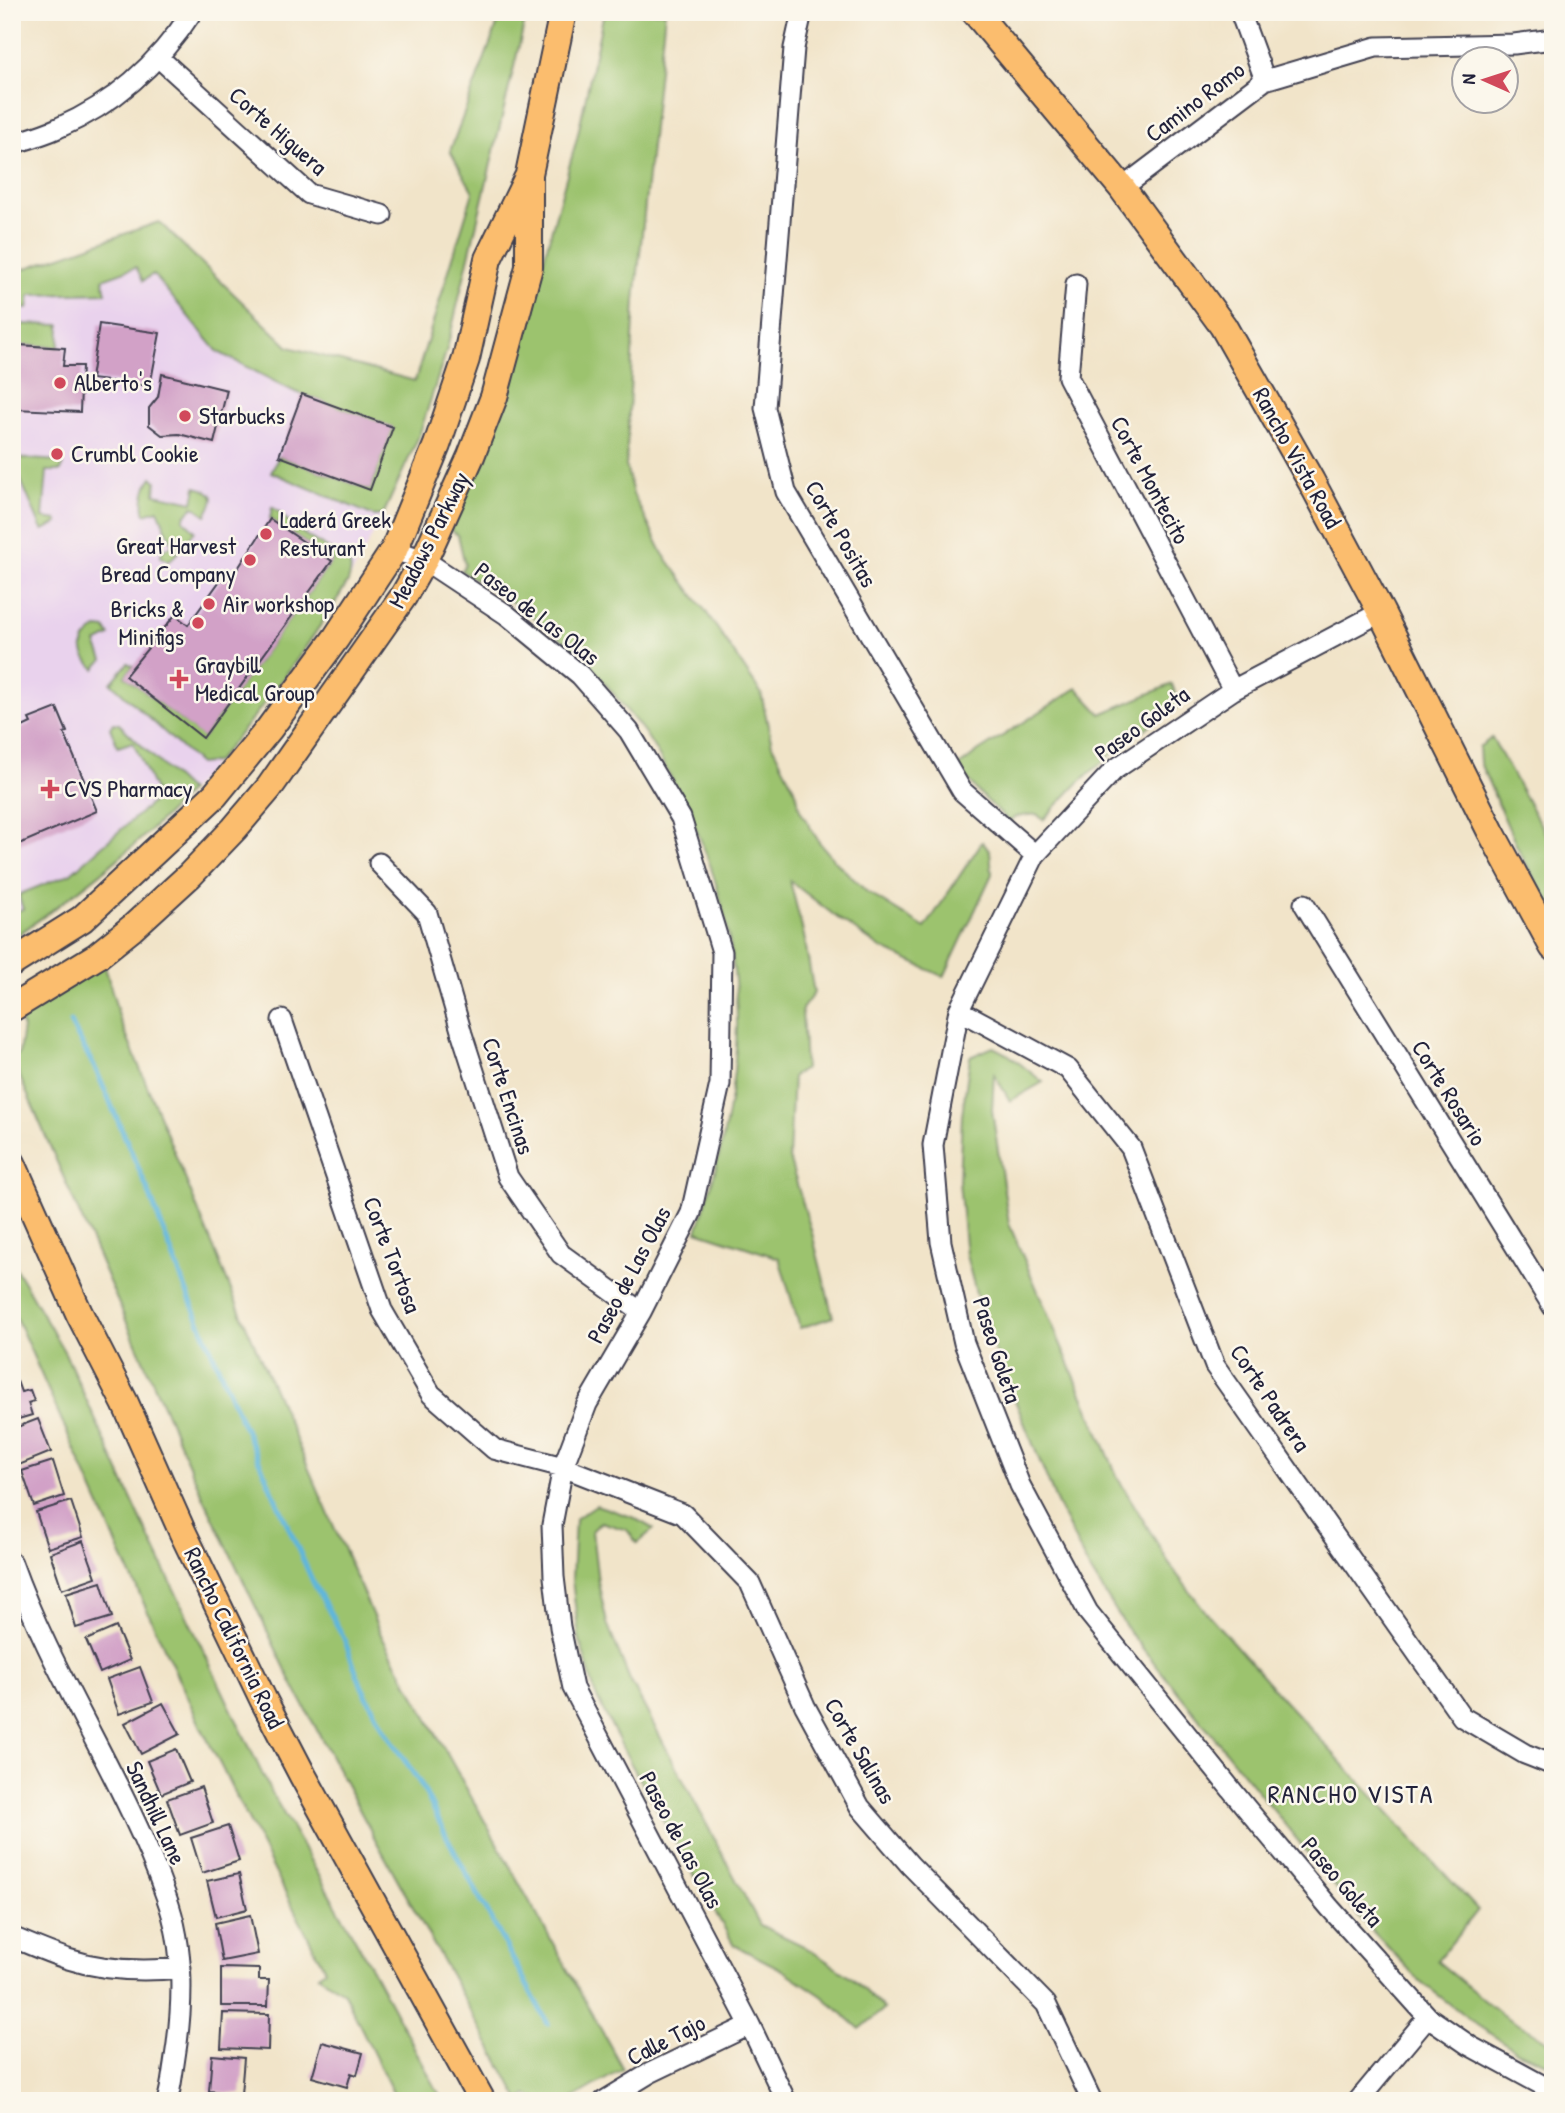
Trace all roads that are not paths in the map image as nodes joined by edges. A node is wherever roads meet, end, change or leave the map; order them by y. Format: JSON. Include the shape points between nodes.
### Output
{"nodes":[{"id":1,"x":192,"y":12,"type":"edge"},
{"id":2,"x":563,"y":12,"type":"edge"},
{"id":3,"x":802,"y":12,"type":"edge"},
{"id":4,"x":975,"y":12,"type":"edge"},
{"id":5,"x":1240,"y":12,"type":"edge"},
{"id":6,"x":1553,"y":39,"type":"edge"},
{"id":7,"x":158,"y":57,"type":"junction"},
{"id":8,"x":1265,"y":80,"type":"junction"},
{"id":9,"x":12,"y":145,"type":"edge"},
{"id":10,"x":529,"y":174,"type":"junction"},
{"id":11,"x":1122,"y":188,"type":"junction"},
{"id":12,"x":382,"y":215,"type":"dead end"},
{"id":13,"x":1076,"y":284,"type":"dead end"},
{"id":14,"x":394,"y":550,"type":"junction"},
{"id":15,"x":425,"y":560,"type":"junction"},
{"id":16,"x":1381,"y":612,"type":"junction"},
{"id":17,"x":1233,"y":690,"type":"junction"},
{"id":18,"x":1035,"y":855,"type":"junction"},
{"id":19,"x":379,"y":863,"type":"dead end"},
{"id":20,"x":1304,"y":904,"type":"dead end"},
{"id":21,"x":1553,"y":947,"type":"edge"},
{"id":22,"x":12,"y":963,"type":"edge"},
{"id":23,"x":12,"y":1008,"type":"edge"},
{"id":24,"x":959,"y":1010,"type":"junction"},
{"id":25,"x":282,"y":1020,"type":"dead end"},
{"id":26,"x":12,"y":1163,"type":"edge"},
{"id":27,"x":1553,"y":1307,"type":"edge"},
{"id":28,"x":641,"y":1312,"type":"junction"},
{"id":29,"x":563,"y":1467,"type":"junction"},
{"id":30,"x":13,"y":1569,"type":"edge"},
{"id":31,"x":1553,"y":1765,"type":"edge"},
{"id":32,"x":12,"y":1937,"type":"edge"},
{"id":33,"x":181,"y":1968,"type":"junction"},
{"id":34,"x":1428,"y":2017,"type":"junction"},
{"id":35,"x":750,"y":2025,"type":"junction"},
{"id":36,"x":1553,"y":2091,"type":"edge"},
{"id":37,"x":167,"y":2101,"type":"edge"},
{"id":38,"x":482,"y":2101,"type":"edge"},
{"id":39,"x":604,"y":2101,"type":"edge"},
{"id":40,"x":786,"y":2101,"type":"edge"},
{"id":41,"x":1093,"y":2101,"type":"edge"},
{"id":42,"x":1358,"y":2101,"type":"edge"}],
"edges":[{"from":1,"to":7,"type":"street"},
{"from":2,"to":10,"type":"main road","name":"Meadows Parkway"},
{"from":3,"to":18,"type":"street","name":"Corte Positas","via":[[793,48],[765,408],[786,492],[962,791]]},
{"from":4,"to":11,"type":"main road","name":"Rancho Vista Road"},
{"from":5,"to":8,"type":"street"},
{"from":6,"to":8,"type":"street","name":"Camino Romo","via":[[1376,47]]},
{"from":7,"to":9,"type":"street","via":[[108,101],[59,128]]},
{"from":7,"to":12,"type":"street","name":"Corte Higuera","via":[[309,194]]},
{"from":8,"to":11,"type":"street","name":"Camino Romo"},
{"from":10,"to":14,"type":"main road","name":"Meadows Parkway","via":[[488,259],[466,359]]},
{"from":10,"to":15,"type":"main road","name":"Meadows Parkway","via":[[529,267],[513,332],[471,456]]},
{"from":11,"to":16,"type":"main road","name":"Rancho Vista Road","via":[[1223,326]]},
{"from":13,"to":17,"type":"street","name":"Corte Montecito","via":[[1068,377]]},
{"from":14,"to":15,"type":"street","name":"Paseo de Las Olas"},
{"from":14,"to":22,"type":"main road","name":"Meadows Parkway","via":[[336,638],[215,795],[82,919]]},
{"from":15,"to":23,"type":"main road","name":"Meadows Parkway","via":[[269,788],[234,829],[132,928],[97,956]]},
{"from":15,"to":28,"type":"street","name":"Paseo de Las Olas","via":[[507,615],[580,675],[629,731],[681,818],[722,952],[720,1084],[694,1200]]},
{"from":16,"to":17,"type":"street","name":"Paseo Goleta"},
{"from":16,"to":21,"type":"main road","name":"Rancho Vista Road"},
{"from":17,"to":18,"type":"street","name":"Paseo Goleta","via":[[1114,770]]},
{"from":18,"to":24,"type":"street","name":"Paseo Goleta"},
{"from":19,"to":28,"type":"street","name":"Corte Encinas","via":[[427,913],[508,1177],[561,1254]]},
{"from":20,"to":27,"type":"street","name":"Corte Rosario"},
{"from":24,"to":31,"type":"street","name":"Corte Padrera","via":[[1068,1069],[1131,1148],[1215,1366],[1462,1717]]},
{"from":24,"to":34,"type":"street","name":"Paseo Goleta","via":[[933,1145],[941,1242],[964,1343],[1020,1485],[1088,1612],[1330,1908]]},
{"from":25,"to":29,"type":"street","name":"Corte Tortosa","via":[[382,1310],[431,1394],[494,1449]]},
{"from":26,"to":38,"type":"main road","name":"Rancho California Road","via":[[263,1699]]},
{"from":28,"to":29,"type":"street","name":"Paseo de Las Olas","via":[[587,1404]]},
{"from":29,"to":35,"type":"street","name":"Paseo de Las Olas","via":[[552,1525],[554,1577],[573,1688]]},
{"from":29,"to":41,"type":"street","name":"Corte Salinas","via":[[683,1514],[750,1583],[805,1706],[860,1807],[1046,2004]]},
{"from":30,"to":33,"type":"street","name":"Sandhill Lane","via":[[134,1818],[167,1897]]},
{"from":32,"to":33,"type":"street","via":[[94,1966]]},
{"from":33,"to":37,"type":"street","name":"Sandhill Lane","via":[[180,2025]]},
{"from":34,"to":36,"type":"street","name":"Paseo Goleta","via":[[1470,2046]]},
{"from":34,"to":42,"type":"street"},
{"from":35,"to":39,"type":"street","name":"Calle Tajo","via":[[650,2073]]},
{"from":35,"to":40,"type":"street","name":"Paseo de Las Olas"}]}
